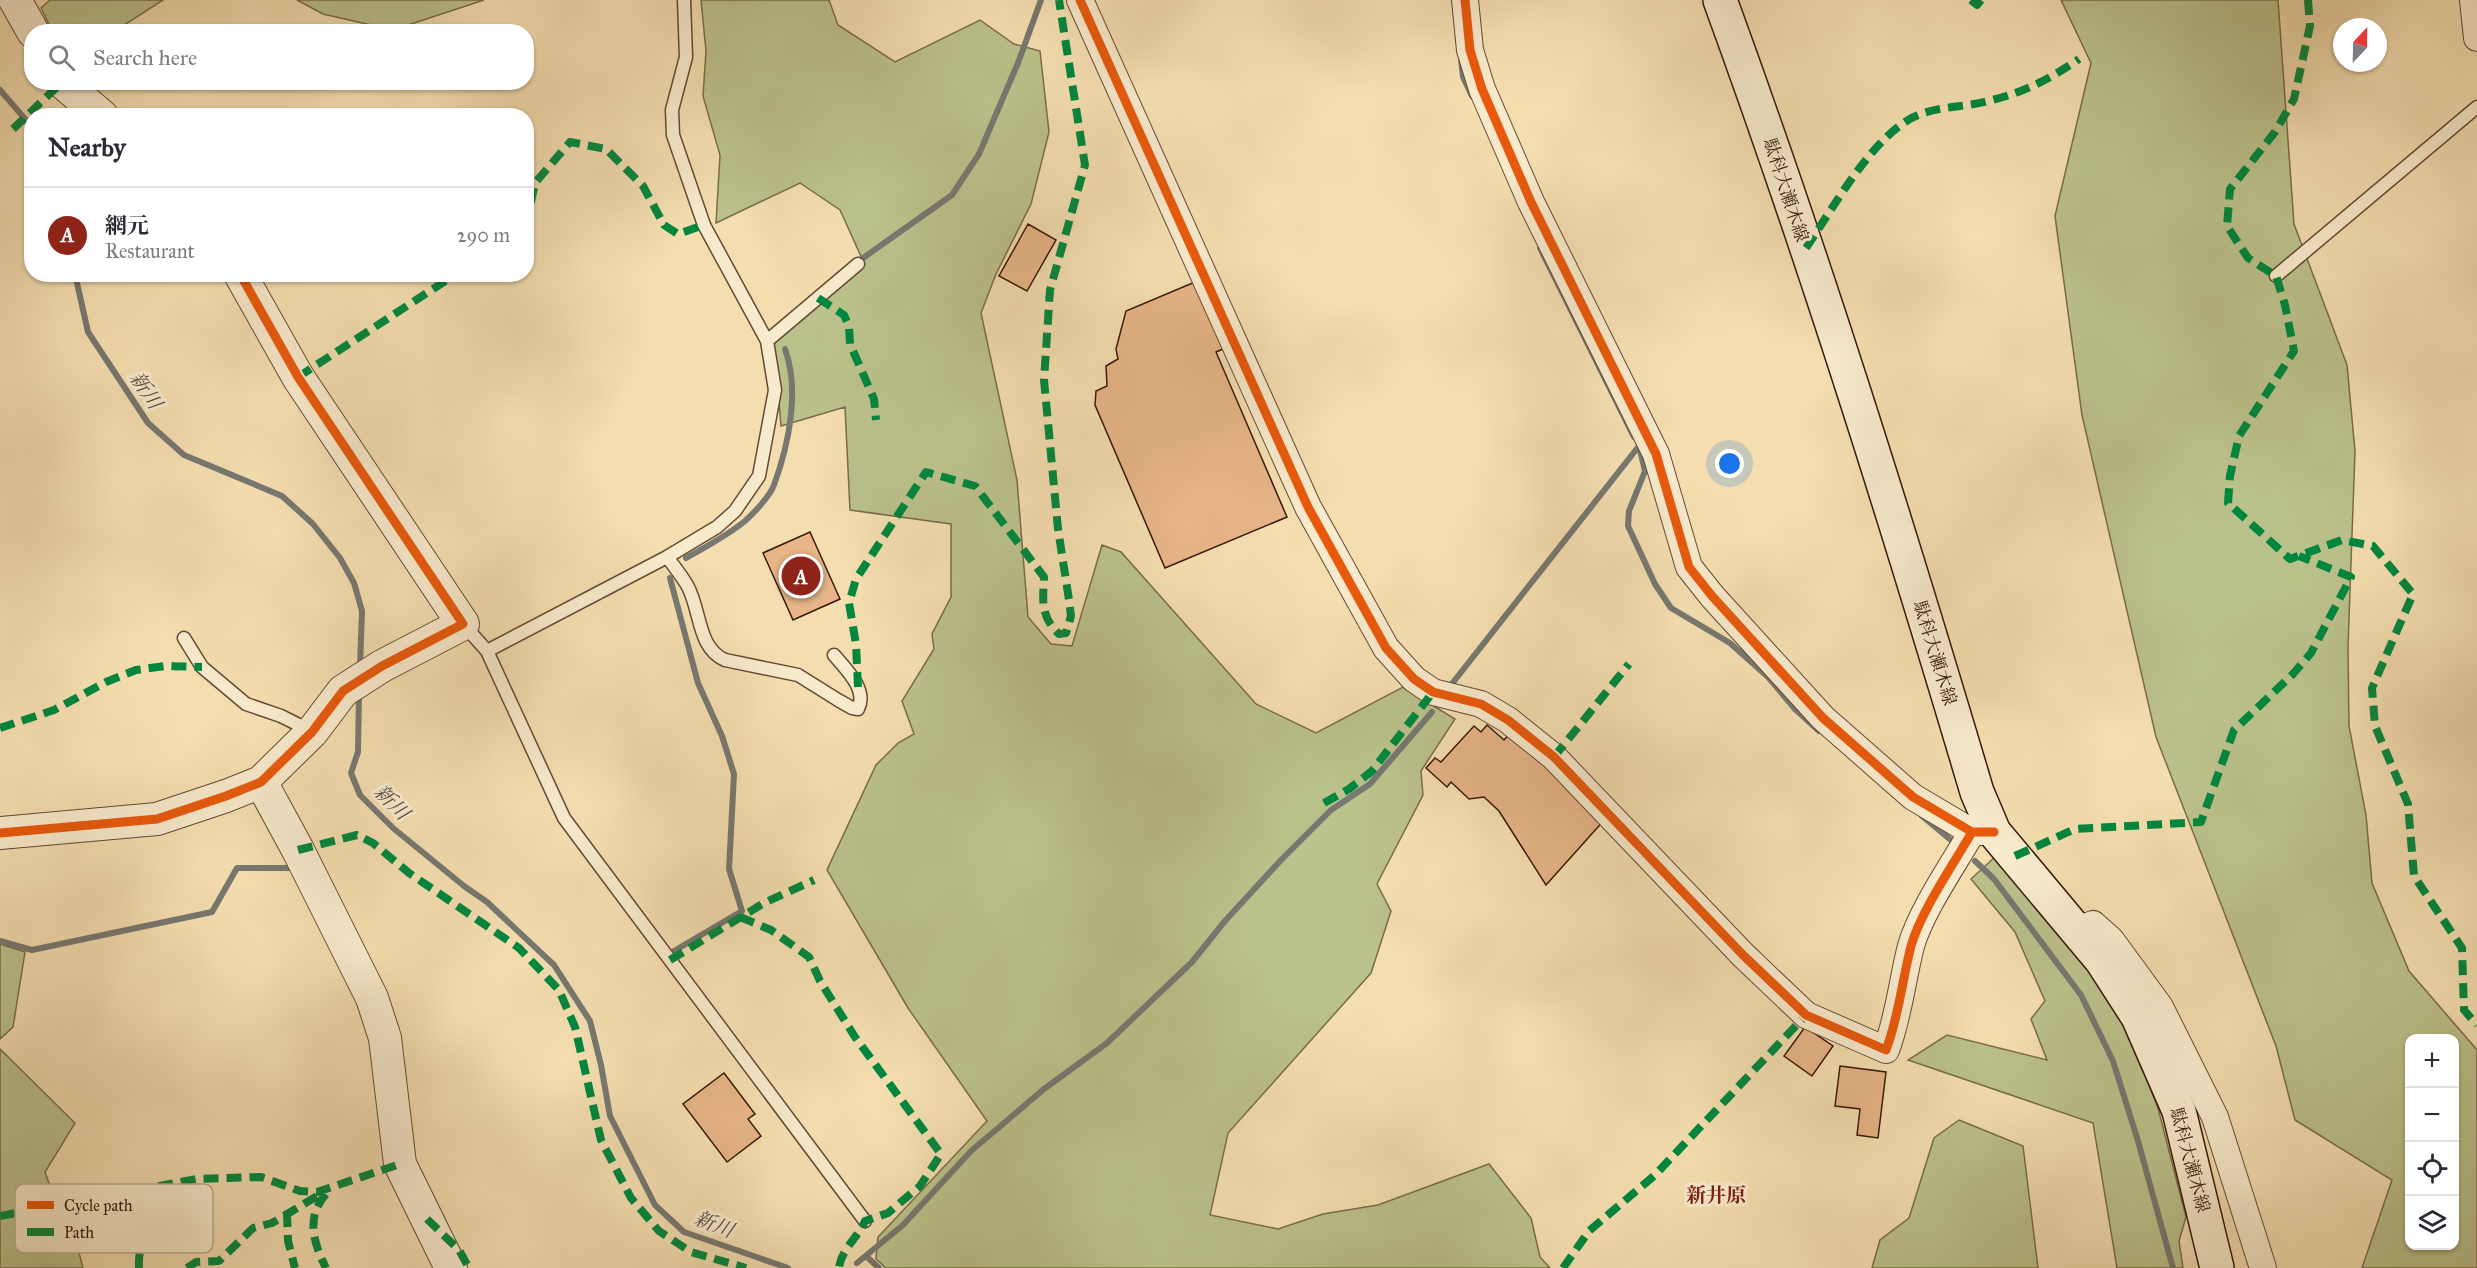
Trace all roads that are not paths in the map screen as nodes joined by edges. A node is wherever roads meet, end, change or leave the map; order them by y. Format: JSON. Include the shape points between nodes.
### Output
{"nodes":[{"id":1,"x":15,"y":0,"type":"edge"},
{"id":2,"x":684,"y":0,"type":"edge"},
{"id":3,"x":1080,"y":0,"type":"edge"},
{"id":4,"x":1465,"y":0,"type":"edge"},
{"id":5,"x":1719,"y":0,"type":"edge"},
{"id":6,"x":2473,"y":0,"type":"edge"},
{"id":7,"x":28,"y":24,"type":"edge"},
{"id":8,"x":2477,"y":38,"type":"edge"},
{"id":9,"x":71,"y":90,"type":"edge"},
{"id":10,"x":2477,"y":107,"type":"edge"},
{"id":11,"x":93,"y":108,"type":"edge"},
{"id":12,"x":858,"y":264,"type":"dead end"},
{"id":13,"x":2276,"y":276,"type":"dead end"},
{"id":14,"x":245,"y":282,"type":"edge"},
{"id":15,"x":767,"y":341,"type":"junction"},
{"id":16,"x":667,"y":557,"type":"junction"},
{"id":17,"x":463,"y":624,"type":"junction"},
{"id":18,"x":184,"y":638,"type":"dead end"},
{"id":19,"x":487,"y":651,"type":"junction"},
{"id":20,"x":834,"y":655,"type":"dead end"},
{"id":21,"x":312,"y":732,"type":"junction"},
{"id":22,"x":261,"y":782,"type":"junction"},
{"id":23,"x":1983,"y":832,"type":"junction"},
{"id":24,"x":0,"y":834,"type":"edge"},
{"id":25,"x":2077,"y":930,"type":"junction"},
{"id":26,"x":865,"y":1221,"type":"dead end"},
{"id":27,"x":451,"y":1268,"type":"edge"},
{"id":28,"x":2217,"y":1268,"type":"edge"},
{"id":29,"x":2263,"y":1268,"type":"edge"}],
"edges":[{"from":1,"to":7,"type":"street"},
{"from":2,"to":15,"type":"lane","via":[[686,57],[672,110],[673,135],[704,225]]},
{"from":3,"to":23,"type":"street","via":[[1308,507],[1386,648],[1414,679],[1432,693],[1481,704],[1508,720],[1554,757],[1806,1016],[1886,1050],[1895,1028],[1911,944],[1927,910]]},
{"from":4,"to":23,"type":"street","via":[[1470,50],[1482,89],[1531,202],[1656,454],[1689,567],[1823,718],[1913,797]]},
{"from":5,"to":23,"type":"main road","name":"駄科大瀬木線","via":[[1756,98],[1881,475],[1977,792]]},
{"from":6,"to":8,"type":"street"},
{"from":9,"to":11,"type":"street"},
{"from":10,"to":13,"type":"lane"},
{"from":12,"to":15,"type":"lane"},
{"from":14,"to":17,"type":"street","via":[[298,377]]},
{"from":15,"to":16,"type":"lane","via":[[775,390],[759,476],[717,527]]},
{"from":16,"to":19,"type":"lane"},
{"from":16,"to":20,"type":"lane","via":[[688,586],[707,644],[716,657],[798,675],[858,709],[858,687]]},
{"from":17,"to":19,"type":"lane"},
{"from":17,"to":21,"type":"street","via":[[343,691]]},
{"from":18,"to":21,"type":"lane","via":[[202,668],[246,704]]},
{"from":19,"to":26,"type":"lane","via":[[564,818]]},
{"from":21,"to":22,"type":"street"},
{"from":22,"to":24,"type":"street","via":[[157,819]]},
{"from":22,"to":27,"type":"street","via":[[372,998],[385,1038],[400,1164]]},
{"from":23,"to":25,"type":"main road","name":"駄科大瀬木線"},
{"from":25,"to":28,"type":"main road","name":"駄科大瀬木線","via":[[2138,1017],[2179,1111]]},
{"from":25,"to":29,"type":"street","via":[[2093,924],[2111,940],[2160,1007],[2215,1117]]}]}
